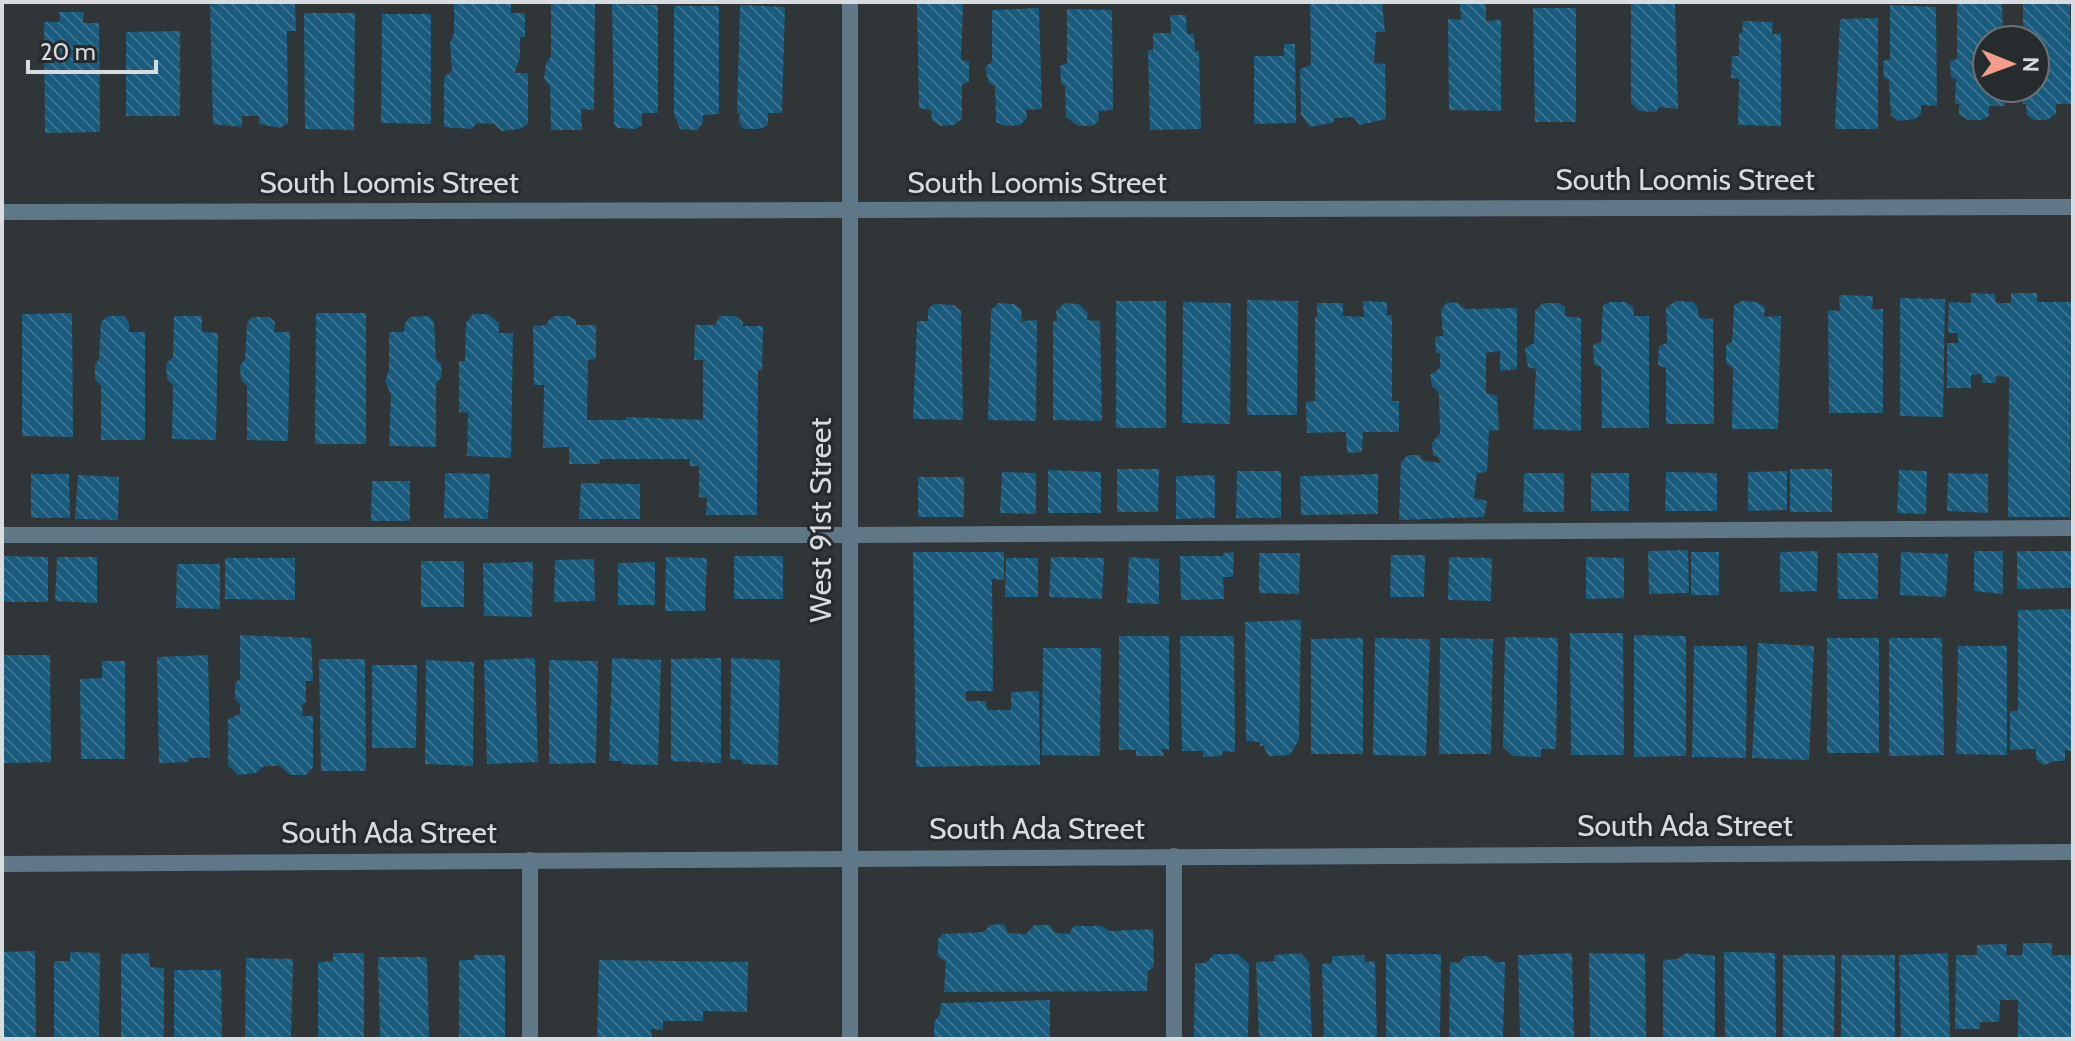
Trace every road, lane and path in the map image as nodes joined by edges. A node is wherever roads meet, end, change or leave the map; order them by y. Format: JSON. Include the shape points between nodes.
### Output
{"nodes":[{"id":1,"x":850,"y":2,"type":"edge"},
{"id":2,"x":2073,"y":207,"type":"edge"},
{"id":3,"x":2,"y":212,"type":"edge"},
{"id":4,"x":850,"y":212,"type":"junction"},
{"id":5,"x":2073,"y":528,"type":"edge"},
{"id":6,"x":2,"y":535,"type":"edge"},
{"id":7,"x":849,"y":535,"type":"junction"},
{"id":8,"x":2073,"y":852,"type":"edge"},
{"id":9,"x":1174,"y":856,"type":"junction"},
{"id":10,"x":849,"y":858,"type":"junction"},
{"id":11,"x":530,"y":860,"type":"junction"},
{"id":12,"x":2,"y":864,"type":"edge"},
{"id":13,"x":530,"y":1039,"type":"edge"},
{"id":14,"x":850,"y":1039,"type":"edge"},
{"id":15,"x":1174,"y":1039,"type":"edge"}],
"edges":[{"from":1,"to":4,"type":"street","name":"West 91st Street"},
{"from":2,"to":4,"type":"street","name":"South Loomis Street"},
{"from":3,"to":4,"type":"street","name":"South Loomis Street"},
{"from":4,"to":7,"type":"street","name":"West 91st Street"},
{"from":5,"to":7,"type":"street"},
{"from":6,"to":7,"type":"street"},
{"from":7,"to":10,"type":"street","name":"West 91st Street"},
{"from":8,"to":9,"type":"street","name":"South Ada Street"},
{"from":9,"to":10,"type":"street","name":"South Ada Street"},
{"from":9,"to":15,"type":"street"},
{"from":10,"to":11,"type":"street","name":"South Ada Street"},
{"from":10,"to":14,"type":"street","name":"West 91st Street"},
{"from":11,"to":12,"type":"street","name":"South Ada Street"},
{"from":11,"to":13,"type":"street"}]}
